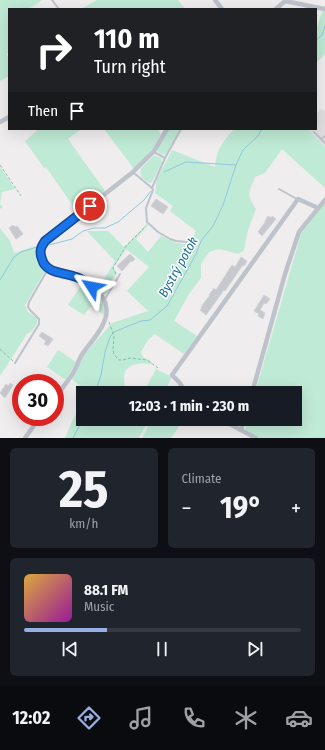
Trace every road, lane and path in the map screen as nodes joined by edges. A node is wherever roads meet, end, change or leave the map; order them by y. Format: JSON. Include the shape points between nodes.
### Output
{"nodes":[{"id":1,"x":215,"y":0,"type":"edge"},
{"id":2,"x":286,"y":1,"type":"edge"},
{"id":3,"x":221,"y":8,"type":"edge"},
{"id":4,"x":277,"y":8,"type":"edge"},
{"id":5,"x":324,"y":9,"type":"edge"},
{"id":6,"x":166,"y":130,"type":"edge"},
{"id":7,"x":180,"y":130,"type":"edge"},
{"id":8,"x":314,"y":132,"type":"dead end"},
{"id":9,"x":325,"y":136,"type":"edge"},
{"id":10,"x":321,"y":139,"type":"junction"},
{"id":11,"x":325,"y":143,"type":"edge"},
{"id":12,"x":154,"y":151,"type":"junction"},
{"id":13,"x":166,"y":158,"type":"junction"},
{"id":14,"x":0,"y":165,"type":"edge"},
{"id":15,"x":133,"y":172,"type":"junction"},
{"id":16,"x":152,"y":188,"type":"junction"},
{"id":17,"x":279,"y":189,"type":"dead end"},
{"id":18,"x":21,"y":196,"type":"dead end"},
{"id":19,"x":298,"y":199,"type":"junction"},
{"id":20,"x":325,"y":200,"type":"edge"},
{"id":21,"x":318,"y":208,"type":"junction"},
{"id":22,"x":147,"y":222,"type":"junction"},
{"id":23,"x":187,"y":242,"type":"dead end"},
{"id":24,"x":48,"y":268,"type":"junction"},
{"id":25,"x":120,"y":274,"type":"dead end"},
{"id":26,"x":118,"y":278,"type":"junction"},
{"id":27,"x":104,"y":300,"type":"junction"},
{"id":28,"x":111,"y":330,"type":"dead end"},
{"id":29,"x":0,"y":349,"type":"edge"},
{"id":30,"x":14,"y":363,"type":"joint"},
{"id":31,"x":158,"y":368,"type":"dead end"},
{"id":32,"x":64,"y":386,"type":"edge"},
{"id":33,"x":182,"y":386,"type":"edge"},
{"id":34,"x":254,"y":386,"type":"edge"},
{"id":35,"x":34,"y":426,"type":"edge"},
{"id":36,"x":233,"y":426,"type":"edge"},
{"id":37,"x":242,"y":426,"type":"edge"},
{"id":38,"x":241,"y":430,"type":"junction"},
{"id":39,"x":25,"y":438,"type":"edge"},
{"id":40,"x":256,"y":438,"type":"edge"}],
"edges":[{"from":1,"to":3,"type":"street"},
{"from":2,"to":4,"type":"street"},
{"from":2,"to":5,"type":"street"},
{"from":6,"to":12,"type":"street"},
{"from":7,"to":13,"type":"lane"},
{"from":8,"to":10,"type":"lane"},
{"from":9,"to":10,"type":"lane"},
{"from":10,"to":11,"type":"lane"},
{"from":12,"to":13,"type":"lane"},
{"from":12,"to":15,"type":"street"},
{"from":13,"to":16,"type":"lane"},
{"from":14,"to":18,"type":"path"},
{"from":15,"to":16,"type":"lane"},
{"from":15,"to":24,"type":"street","via":[[45,241],[40,247],[41,256]]},
{"from":16,"to":22,"type":"lane","via":[[153,193],[146,208]]},
{"from":17,"to":19,"type":"lane"},
{"from":19,"to":21,"type":"street"},
{"from":19,"to":33,"type":"street","via":[[172,375]]},
{"from":20,"to":21,"type":"street"},
{"from":21,"to":34,"type":"street","via":[[299,232]]},
{"from":22,"to":23,"type":"lane","via":[[176,242]]},
{"from":22,"to":26,"type":"path","via":[[113,266]]},
{"from":24,"to":27,"type":"street","via":[[83,280]]},
{"from":24,"to":30,"type":"lane","via":[[28,307],[40,319],[39,324]]},
{"from":25,"to":26,"type":"lane"},
{"from":26,"to":27,"type":"lane"},
{"from":27,"to":32,"type":"street","via":[[106,314],[98,332]]},
{"from":28,"to":31,"type":"path","via":[[114,336],[114,354],[119,360],[147,360]]},
{"from":29,"to":30,"type":"path"},
{"from":35,"to":39,"type":"street"},
{"from":36,"to":38,"type":"street"},
{"from":37,"to":38,"type":"street"},
{"from":38,"to":40,"type":"street"}]}
